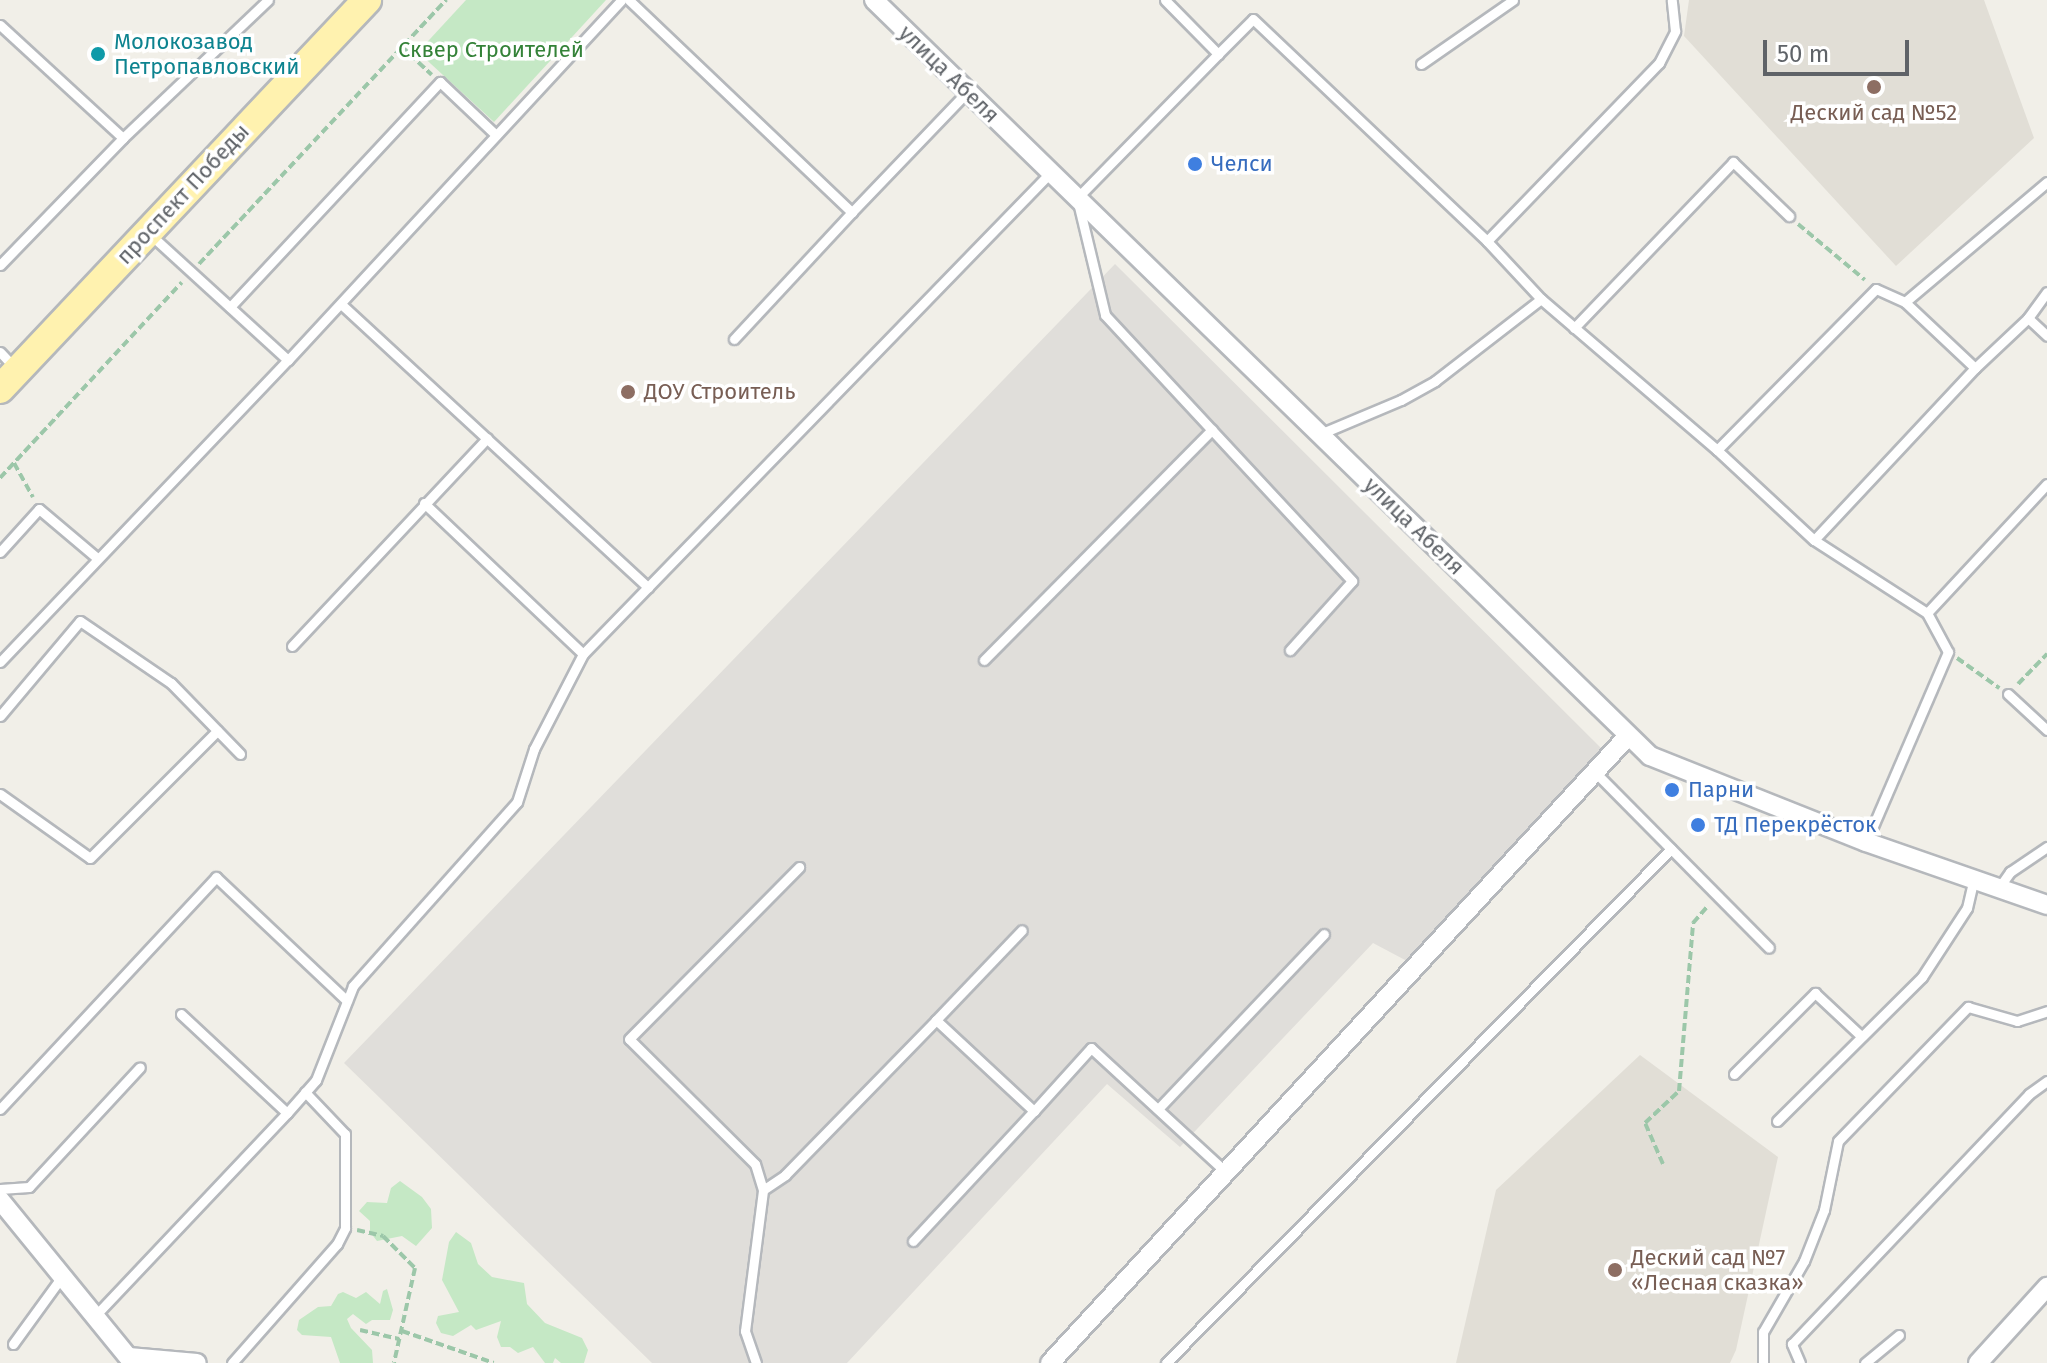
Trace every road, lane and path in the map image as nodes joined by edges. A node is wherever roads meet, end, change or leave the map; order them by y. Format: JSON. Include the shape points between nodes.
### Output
{"nodes":[{"id":1,"x":268,"y":0,"type":"edge"},
{"id":2,"x":367,"y":0,"type":"edge"},
{"id":3,"x":446,"y":0,"type":"edge"},
{"id":4,"x":621,"y":0,"type":"edge"},
{"id":5,"x":629,"y":0,"type":"edge"},
{"id":6,"x":874,"y":0,"type":"edge"},
{"id":7,"x":1165,"y":0,"type":"edge"},
{"id":8,"x":1513,"y":0,"type":"edge"},
{"id":9,"x":1672,"y":0,"type":"edge"},
{"id":10,"x":0,"y":25,"type":"edge"},
{"id":11,"x":401,"y":46,"type":"junction"},
{"id":12,"x":1218,"y":54,"type":"junction"},
{"id":13,"x":1421,"y":64,"type":"dead end"},
{"id":14,"x":440,"y":82,"type":"junction"},
{"id":15,"x":967,"y":92,"type":"junction"},
{"id":16,"x":496,"y":135,"type":"junction"},
{"id":17,"x":123,"y":138,"type":"junction"},
{"id":18,"x":1050,"y":173,"type":"junction"},
{"id":19,"x":2047,"y":182,"type":"edge"},
{"id":20,"x":1077,"y":198,"type":"junction"},
{"id":21,"x":852,"y":212,"type":"junction"},
{"id":22,"x":1789,"y":216,"type":"joint"},
{"id":23,"x":147,"y":231,"type":"junction"},
{"id":24,"x":1487,"y":241,"type":"junction"},
{"id":25,"x":0,"y":265,"type":"edge"},
{"id":26,"x":191,"y":272,"type":"junction"},
{"id":27,"x":1876,"y":289,"type":"junction"},
{"id":28,"x":2047,"y":292,"type":"edge"},
{"id":29,"x":1541,"y":299,"type":"junction"},
{"id":30,"x":1905,"y":302,"type":"junction"},
{"id":31,"x":341,"y":304,"type":"junction"},
{"id":32,"x":230,"y":307,"type":"junction"},
{"id":33,"x":2028,"y":318,"type":"junction"},
{"id":34,"x":1574,"y":328,"type":"junction"},
{"id":35,"x":2047,"y":336,"type":"edge"},
{"id":36,"x":734,"y":339,"type":"dead end"},
{"id":37,"x":288,"y":360,"type":"junction"},
{"id":38,"x":1975,"y":368,"type":"junction"},
{"id":39,"x":6,"y":371,"type":"edge"},
{"id":40,"x":1212,"y":430,"type":"junction"},
{"id":41,"x":1320,"y":434,"type":"junction"},
{"id":42,"x":487,"y":438,"type":"junction"},
{"id":43,"x":1717,"y":450,"type":"junction"},
{"id":44,"x":14,"y":463,"type":"junction"},
{"id":45,"x":0,"y":478,"type":"edge"},
{"id":46,"x":2047,"y":484,"type":"edge"},
{"id":47,"x":424,"y":503,"type":"junction"},
{"id":48,"x":39,"y":509,"type":"junction"},
{"id":49,"x":1814,"y":540,"type":"junction"},
{"id":50,"x":0,"y":552,"type":"edge"},
{"id":51,"x":97,"y":558,"type":"junction"},
{"id":52,"x":648,"y":587,"type":"junction"},
{"id":53,"x":1927,"y":613,"type":"junction"},
{"id":54,"x":292,"y":646,"type":"dead end"},
{"id":55,"x":1290,"y":650,"type":"dead end"},
{"id":56,"x":1948,"y":652,"type":"junction"},
{"id":57,"x":583,"y":654,"type":"junction"},
{"id":58,"x":2047,"y":654,"type":"edge"},
{"id":59,"x":984,"y":660,"type":"dead end"},
{"id":60,"x":0,"y":662,"type":"edge"},
{"id":61,"x":2008,"y":694,"type":"junction"},
{"id":62,"x":0,"y":716,"type":"edge"},
{"id":63,"x":2047,"y":730,"type":"edge"},
{"id":64,"x":217,"y":731,"type":"junction"},
{"id":65,"x":1628,"y":736,"type":"junction"},
{"id":66,"x":240,"y":754,"type":"dead end"},
{"id":67,"x":1595,"y":772,"type":"junction"},
{"id":68,"x":0,"y":794,"type":"edge"},
{"id":69,"x":1866,"y":842,"type":"junction"},
{"id":70,"x":2047,"y":847,"type":"edge"},
{"id":71,"x":1671,"y":849,"type":"junction"},
{"id":72,"x":799,"y":867,"type":"dead end"},
{"id":73,"x":1973,"y":881,"type":"junction"},
{"id":74,"x":1998,"y":889,"type":"junction"},
{"id":75,"x":1717,"y":895,"type":"junction"},
{"id":76,"x":2047,"y":905,"type":"edge"},
{"id":77,"x":1022,"y":930,"type":"dead end"},
{"id":78,"x":1324,"y":934,"type":"dead end"},
{"id":79,"x":1769,"y":948,"type":"dead end"},
{"id":80,"x":347,"y":1001,"type":"junction"},
{"id":81,"x":2047,"y":1011,"type":"edge"},
{"id":82,"x":181,"y":1014,"type":"dead end"},
{"id":83,"x":936,"y":1020,"type":"junction"},
{"id":84,"x":1861,"y":1036,"type":"junction"},
{"id":85,"x":140,"y":1067,"type":"dead end"},
{"id":86,"x":1734,"y":1074,"type":"dead end"},
{"id":87,"x":2047,"y":1081,"type":"edge"},
{"id":88,"x":305,"y":1092,"type":"junction"},
{"id":89,"x":0,"y":1109,"type":"edge"},
{"id":90,"x":1158,"y":1109,"type":"junction"},
{"id":91,"x":1034,"y":1111,"type":"junction"},
{"id":92,"x":287,"y":1113,"type":"junction"},
{"id":93,"x":1777,"y":1121,"type":"dead end"},
{"id":94,"x":1663,"y":1164,"type":"dead end"},
{"id":95,"x":1226,"y":1172,"type":"junction"},
{"id":96,"x":0,"y":1189,"type":"edge"},
{"id":97,"x":763,"y":1190,"type":"junction"},
{"id":98,"x":0,"y":1200,"type":"edge"},
{"id":99,"x":345,"y":1228,"type":"junction"},
{"id":100,"x":913,"y":1241,"type":"dead end"},
{"id":101,"x":61,"y":1278,"type":"junction"},
{"id":102,"x":2047,"y":1287,"type":"edge"},
{"id":103,"x":93,"y":1318,"type":"junction"},
{"id":104,"x":360,"y":1330,"type":"dead end"},
{"id":105,"x":401,"y":1330,"type":"junction"},
{"id":106,"x":1899,"y":1335,"type":"dead end"},
{"id":107,"x":399,"y":1339,"type":"junction"},
{"id":108,"x":13,"y":1344,"type":"dead end"},
{"id":109,"x":131,"y":1360,"type":"edge"},
{"id":110,"x":197,"y":1363,"type":"edge"},
{"id":111,"x":232,"y":1363,"type":"edge"},
{"id":112,"x":394,"y":1363,"type":"edge"},
{"id":113,"x":494,"y":1363,"type":"edge"},
{"id":114,"x":756,"y":1363,"type":"edge"},
{"id":115,"x":1051,"y":1363,"type":"edge"},
{"id":116,"x":1166,"y":1363,"type":"edge"},
{"id":117,"x":1763,"y":1363,"type":"edge"},
{"id":118,"x":1800,"y":1363,"type":"edge"},
{"id":119,"x":1865,"y":1363,"type":"edge"},
{"id":120,"x":1978,"y":1363,"type":"edge"}],
"edges":[{"from":1,"to":17,"type":"lane"},
{"from":2,"to":23,"type":"main road","name":"проспект Победы"},
{"from":3,"to":11,"type":"path"},
{"from":4,"to":16,"type":"lane"},
{"from":5,"to":21,"type":"lane"},
{"from":6,"to":15,"type":"street","name":"улица Абеля"},
{"from":7,"to":12,"type":"lane"},
{"from":8,"to":13,"type":"lane"},
{"from":9,"to":24,"type":"lane","via":[[1675,31],[1659,63]]},
{"from":10,"to":17,"type":"lane"},
{"from":11,"to":14,"type":"path"},
{"from":11,"to":26,"type":"path"},
{"from":12,"to":20,"type":"lane"},
{"from":12,"to":24,"type":"lane","via":[[1253,19]]},
{"from":14,"to":16,"type":"lane"},
{"from":14,"to":32,"type":"lane"},
{"from":15,"to":18,"type":"street","name":"улица Абеля"},
{"from":15,"to":21,"type":"lane"},
{"from":16,"to":31,"type":"lane"},
{"from":17,"to":25,"type":"lane"},
{"from":18,"to":20,"type":"street","name":"улица Абеля"},
{"from":18,"to":52,"type":"lane"},
{"from":19,"to":30,"type":"lane"},
{"from":20,"to":40,"type":"lane","via":[[1105,315]]},
{"from":20,"to":41,"type":"street","name":"улица Абеля"},
{"from":21,"to":36,"type":"lane"},
{"from":22,"to":27,"type":"path"},
{"from":22,"to":34,"type":"lane","via":[[1733,162]]},
{"from":23,"to":26,"type":"lane"},
{"from":23,"to":39,"type":"main road","name":"проспект Победы"},
{"from":24,"to":29,"type":"lane"},
{"from":26,"to":32,"type":"lane"},
{"from":26,"to":44,"type":"path"},
{"from":27,"to":30,"type":"lane"},
{"from":27,"to":43,"type":"lane"},
{"from":28,"to":33,"type":"lane"},
{"from":29,"to":34,"type":"lane"},
{"from":29,"to":41,"type":"lane","via":[[1427,386]]},
{"from":30,"to":38,"type":"lane"},
{"from":31,"to":37,"type":"lane"},
{"from":31,"to":42,"type":"lane"},
{"from":32,"to":37,"type":"lane"},
{"from":33,"to":35,"type":"lane"},
{"from":33,"to":38,"type":"lane"},
{"from":34,"to":43,"type":"lane"},
{"from":37,"to":51,"type":"lane"},
{"from":38,"to":49,"type":"lane"},
{"from":40,"to":55,"type":"lane","via":[[1352,581]]},
{"from":40,"to":59,"type":"lane"},
{"from":41,"to":65,"type":"street","name":"улица Абеля"},
{"from":42,"to":47,"type":"lane"},
{"from":42,"to":52,"type":"lane"},
{"from":43,"to":49,"type":"lane"},
{"from":44,"to":45,"type":"path"},
{"from":44,"to":48,"type":"path"},
{"from":46,"to":53,"type":"lane"},
{"from":47,"to":54,"type":"lane"},
{"from":47,"to":57,"type":"lane"},
{"from":48,"to":50,"type":"lane"},
{"from":48,"to":51,"type":"lane"},
{"from":49,"to":53,"type":"lane"},
{"from":51,"to":60,"type":"lane"},
{"from":52,"to":57,"type":"lane"},
{"from":53,"to":56,"type":"lane"},
{"from":56,"to":61,"type":"path"},
{"from":56,"to":69,"type":"lane"},
{"from":57,"to":80,"type":"lane","via":[[534,749],[517,802],[353,986]]},
{"from":58,"to":61,"type":"path"},
{"from":61,"to":63,"type":"lane"},
{"from":62,"to":64,"type":"lane","via":[[80,621],[171,683]]},
{"from":64,"to":66,"type":"lane"},
{"from":64,"to":68,"type":"lane","via":[[90,858]]},
{"from":65,"to":67,"type":"street"},
{"from":65,"to":69,"type":"street","name":"улица Абеля","via":[[1650,756]]},
{"from":67,"to":71,"type":"lane"},
{"from":67,"to":95,"type":"street"},
{"from":69,"to":73,"type":"street","name":"улица Абеля"},
{"from":70,"to":74,"type":"lane","via":[[2010,872]]},
{"from":71,"to":75,"type":"lane"},
{"from":71,"to":116,"type":"lane"},
{"from":72,"to":97,"type":"lane","via":[[629,1039],[755,1164]]},
{"from":73,"to":74,"type":"street","name":"улица Абеля"},
{"from":73,"to":84,"type":"lane","via":[[1967,908],[1922,977]]},
{"from":74,"to":76,"type":"street","name":"улица Абеля"},
{"from":75,"to":79,"type":"lane"},
{"from":75,"to":94,"type":"path","via":[[1693,923],[1679,1091],[1645,1123]]},
{"from":77,"to":83,"type":"lane"},
{"from":78,"to":90,"type":"lane"},
{"from":80,"to":88,"type":"lane","via":[[316,1080]]},
{"from":80,"to":89,"type":"lane","via":[[216,877]]},
{"from":81,"to":117,"type":"lane","via":[[2017,1021],[1968,1007],[1838,1141],[1824,1210],[1763,1332]]},
{"from":82,"to":92,"type":"lane"},
{"from":83,"to":91,"type":"lane"},
{"from":83,"to":97,"type":"lane","via":[[785,1175]]},
{"from":84,"to":86,"type":"lane","via":[[1815,993]]},
{"from":84,"to":93,"type":"lane"},
{"from":85,"to":96,"type":"lane","via":[[29,1187]]},
{"from":87,"to":118,"type":"lane","via":[[1792,1344]]},
{"from":88,"to":92,"type":"lane"},
{"from":88,"to":99,"type":"lane","via":[[345,1134]]},
{"from":90,"to":91,"type":"lane","via":[[1091,1048]]},
{"from":90,"to":95,"type":"lane"},
{"from":91,"to":100,"type":"lane"},
{"from":92,"to":103,"type":"lane"},
{"from":95,"to":115,"type":"street"},
{"from":97,"to":114,"type":"lane","via":[[745,1331]]},
{"from":98,"to":101,"type":"street"},
{"from":99,"to":105,"type":"path","via":[[383,1236],[415,1268]]},
{"from":99,"to":111,"type":"lane","via":[[337,1244]]},
{"from":101,"to":103,"type":"street"},
{"from":101,"to":108,"type":"lane"},
{"from":102,"to":120,"type":"street"},
{"from":103,"to":109,"type":"street"},
{"from":104,"to":107,"type":"path"},
{"from":105,"to":107,"type":"path"},
{"from":105,"to":113,"type":"path"},
{"from":106,"to":119,"type":"lane"},
{"from":107,"to":112,"type":"path"},
{"from":109,"to":110,"type":"street"}]}
